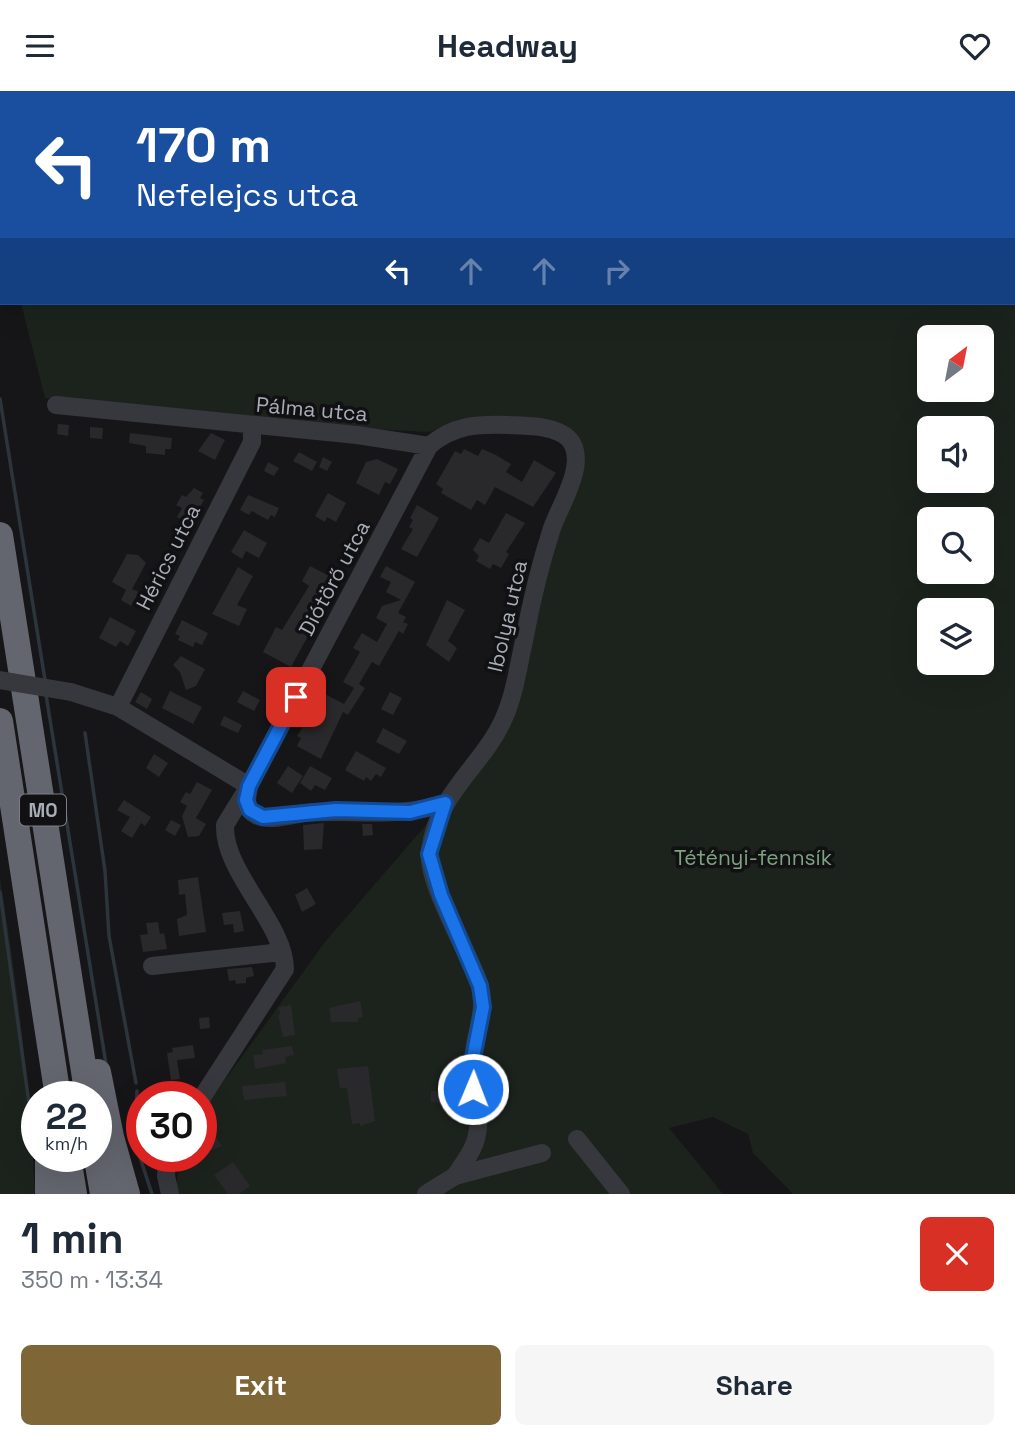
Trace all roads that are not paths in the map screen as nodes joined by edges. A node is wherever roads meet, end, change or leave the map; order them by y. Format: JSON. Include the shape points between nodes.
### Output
{"nodes":[{"id":1,"x":56,"y":405,"type":"dead end"},
{"id":2,"x":252,"y":427,"type":"junction"},
{"id":3,"x":429,"y":446,"type":"junction"},
{"id":4,"x":0,"y":535,"type":"edge"},
{"id":5,"x":0,"y":680,"type":"edge"},
{"id":6,"x":118,"y":706,"type":"junction"},
{"id":7,"x":0,"y":721,"type":"edge"},
{"id":8,"x":249,"y":786,"type":"junction"},
{"id":9,"x":445,"y":803,"type":"junction"},
{"id":10,"x":263,"y":817,"type":"junction"},
{"id":11,"x":227,"y":820,"type":"junction"},
{"id":12,"x":282,"y":952,"type":"junction"},
{"id":13,"x":152,"y":966,"type":"dead end"},
{"id":14,"x":69,"y":977,"type":"junction"},
{"id":15,"x":46,"y":1016,"type":"junction"},
{"id":16,"x":47,"y":1081,"type":"edge"},
{"id":17,"x":56,"y":1081,"type":"edge"},
{"id":18,"x":85,"y":1081,"type":"edge"},
{"id":19,"x":213,"y":1081,"type":"edge"},
{"id":20,"x":577,"y":1139,"type":"dead end"},
{"id":21,"x":542,"y":1153,"type":"dead end"},
{"id":22,"x":48,"y":1172,"type":"edge"},
{"id":23,"x":70,"y":1172,"type":"edge"},
{"id":24,"x":99,"y":1172,"type":"edge"},
{"id":25,"x":166,"y":1172,"type":"edge"},
{"id":26,"x":455,"y":1176,"type":"junction"},
{"id":27,"x":48,"y":1194,"type":"edge"},
{"id":28,"x":74,"y":1194,"type":"edge"},
{"id":29,"x":103,"y":1194,"type":"edge"},
{"id":30,"x":127,"y":1194,"type":"edge"},
{"id":31,"x":170,"y":1194,"type":"edge"},
{"id":32,"x":426,"y":1194,"type":"edge"},
{"id":33,"x":621,"y":1194,"type":"edge"}],
"edges":[{"from":1,"to":2,"type":"street","name":"Pálma utca"},
{"from":2,"to":3,"type":"street","name":"Pálma utca","via":[[343,433]]},
{"from":2,"to":6,"type":"street","name":"Hérics utca","via":[[251,442]]},
{"from":3,"to":8,"type":"street","name":"Diótörő utca"},
{"from":3,"to":9,"type":"street","name":"Ibolya utca","via":[[458,427],[532,426],[569,439],[576,458],[538,580],[510,702],[496,733]]},
{"from":4,"to":14,"type":"highway","number":"M0"},
{"from":5,"to":6,"type":"street","bridge":true,"via":[[71,692]]},
{"from":6,"to":8,"type":"street"},
{"from":7,"to":15,"type":"highway","number":"M0"},
{"from":8,"to":10,"type":"street","via":[[246,800],[250,810]]},
{"from":8,"to":11,"type":"street","name":"Diótörő utca"},
{"from":9,"to":10,"type":"street","via":[[410,812],[336,810]]},
{"from":9,"to":26,"type":"street","name":"Ibolya utca","via":[[429,854],[441,895],[480,986],[483,1007],[473,1058],[479,1122],[476,1142]]},
{"from":10,"to":11,"type":"street"},
{"from":11,"to":12,"type":"street","via":[[225,830],[237,867]]},
{"from":12,"to":13,"type":"street"},
{"from":12,"to":19,"type":"street","via":[[283,975]]},
{"from":14,"to":18,"type":"highway","number":"M0"},
{"from":14,"to":30,"type":"highway","via":[[92,1030]]},
{"from":15,"to":16,"type":"highway"},
{"from":15,"to":17,"type":"highway","number":"M0"},
{"from":20,"to":33,"type":"street"},
{"from":21,"to":26,"type":"street"},
{"from":22,"to":27,"type":"highway"},
{"from":23,"to":28,"type":"highway"},
{"from":24,"to":29,"type":"highway"},
{"from":25,"to":31,"type":"street"},
{"from":26,"to":32,"type":"street"}]}
